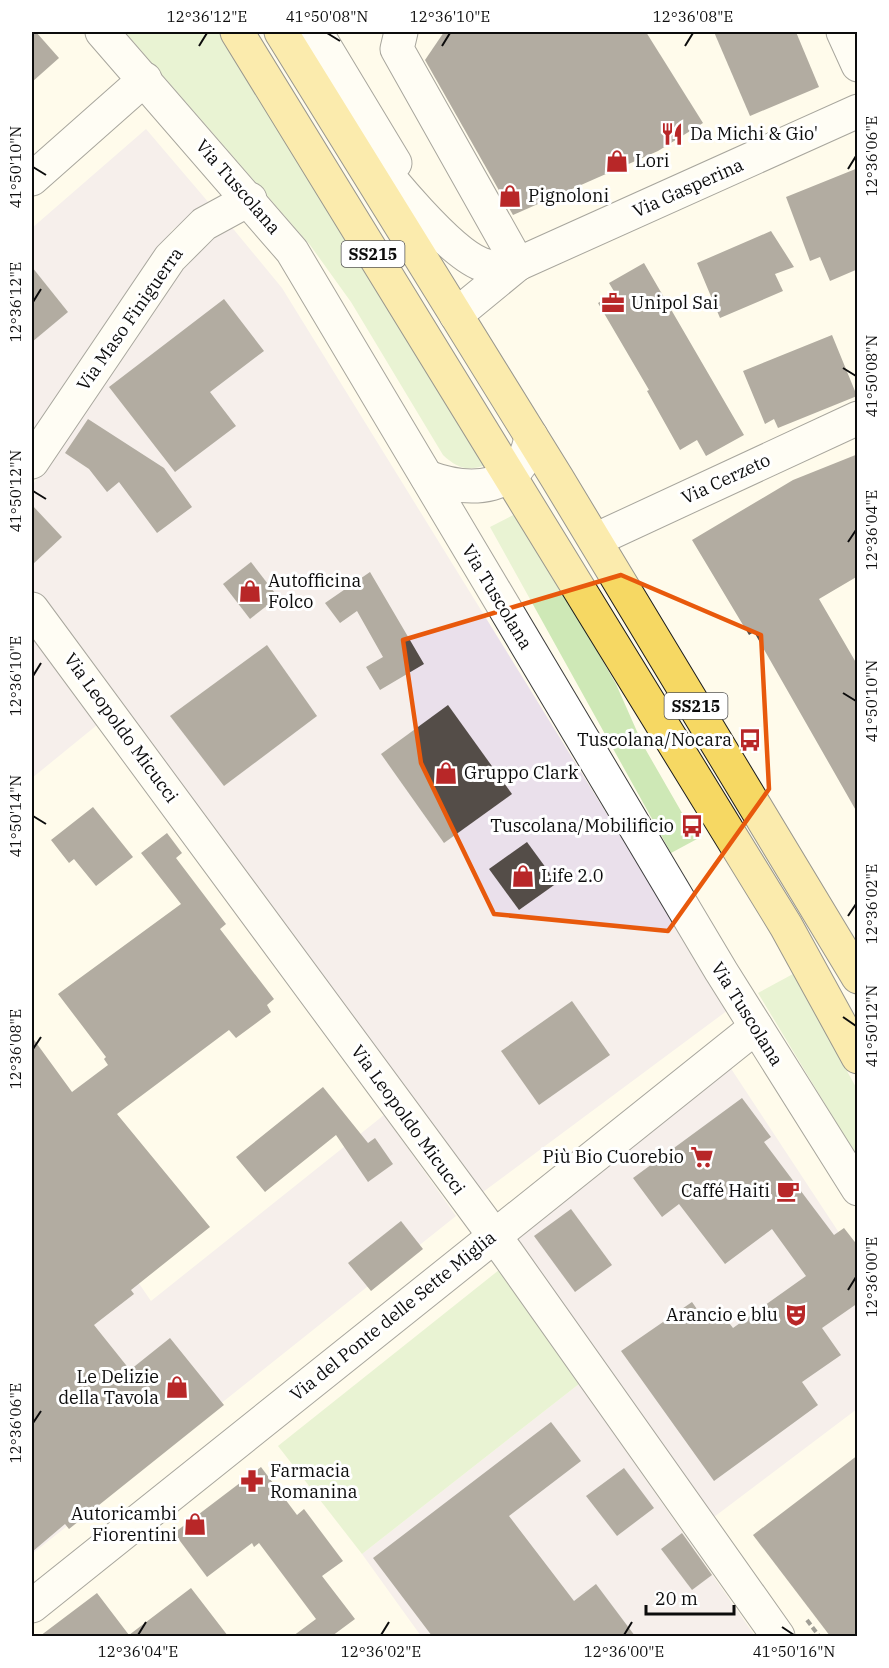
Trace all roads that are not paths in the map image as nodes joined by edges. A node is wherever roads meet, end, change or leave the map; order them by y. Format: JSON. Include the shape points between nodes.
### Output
{"nodes":[{"id":1,"x":102,"y":32,"type":"edge"},
{"id":2,"x":237,"y":32,"type":"edge"},
{"id":3,"x":281,"y":32,"type":"edge"},
{"id":4,"x":316,"y":32,"type":"edge"},
{"id":5,"x":402,"y":32,"type":"edge"},
{"id":6,"x":843,"y":32,"type":"edge"},
{"id":7,"x":858,"y":65,"type":"edge"},
{"id":8,"x":145,"y":80,"type":"junction"},
{"id":9,"x":318,"y":92,"type":"junction"},
{"id":10,"x":858,"y":111,"type":"edge"},
{"id":11,"x":32,"y":179,"type":"edge"},
{"id":12,"x":250,"y":199,"type":"junction"},
{"id":13,"x":432,"y":223,"type":"junction"},
{"id":14,"x":518,"y":264,"type":"junction"},
{"id":15,"x":456,"y":315,"type":"junction"},
{"id":16,"x":858,"y":418,"type":"edge"},
{"id":17,"x":531,"y":435,"type":"junction"},
{"id":18,"x":32,"y":462,"type":"edge"},
{"id":19,"x":509,"y":476,"type":"junction"},
{"id":20,"x":427,"y":477,"type":"junction"},
{"id":21,"x":595,"y":540,"type":"junction"},
{"id":22,"x":32,"y":609,"type":"edge"},
{"id":23,"x":857,"y":974,"type":"edge"},
{"id":24,"x":756,"y":1027,"type":"junction"},
{"id":25,"x":858,"y":1057,"type":"edge"},
{"id":26,"x":858,"y":1189,"type":"edge"},
{"id":27,"x":493,"y":1235,"type":"junction"},
{"id":28,"x":32,"y":1606,"type":"edge"},
{"id":29,"x":778,"y":1636,"type":"edge"}],
"edges":[{"from":1,"to":8,"type":"street","name":"Via Tuscolana"},
{"from":2,"to":19,"type":"main road","number":"SS215"},
{"from":3,"to":9,"type":"main road","number":"SS215"},
{"from":4,"to":13,"type":"street"},
{"from":5,"to":14,"type":"street","via":[[397,49]]},
{"from":6,"to":7,"type":"street"},
{"from":8,"to":11,"type":"street"},
{"from":8,"to":12,"type":"street","name":"Via Tuscolana"},
{"from":9,"to":13,"type":"street"},
{"from":9,"to":15,"type":"main road","number":"SS215"},
{"from":10,"to":14,"type":"street","name":"Via Gasperina"},
{"from":12,"to":18,"type":"street","name":"Via Maso Finiguerra","via":[[204,224],[176,252]]},
{"from":12,"to":20,"type":"street","name":"Via Tuscolana","via":[[302,266]]},
{"from":13,"to":14,"type":"street","via":[[481,264],[496,268]]},
{"from":14,"to":15,"type":"street"},
{"from":15,"to":17,"type":"main road","number":"SS215"},
{"from":16,"to":21,"type":"street","name":"Via Cerzeto"},
{"from":17,"to":19,"type":"street","via":[[526,459]]},
{"from":17,"to":21,"type":"main road","number":"SS215"},
{"from":19,"to":20,"type":"street","via":[[478,486],[459,487]]},
{"from":19,"to":25,"type":"main road","number":"SS215","via":[[786,926]]},
{"from":20,"to":24,"type":"street","name":"Via Tuscolana"},
{"from":21,"to":23,"type":"main road","number":"SS215"},
{"from":22,"to":27,"type":"street","name":"Via Leopoldo Micucci"},
{"from":24,"to":26,"type":"street","name":"Via Tuscolana"},
{"from":24,"to":27,"type":"street","name":"Via del Ponte delle Sette Miglia"},
{"from":27,"to":28,"type":"street","name":"Via del Ponte delle Sette Miglia"},
{"from":27,"to":29,"type":"street","name":"Via Leopoldo Micucci"}]}
